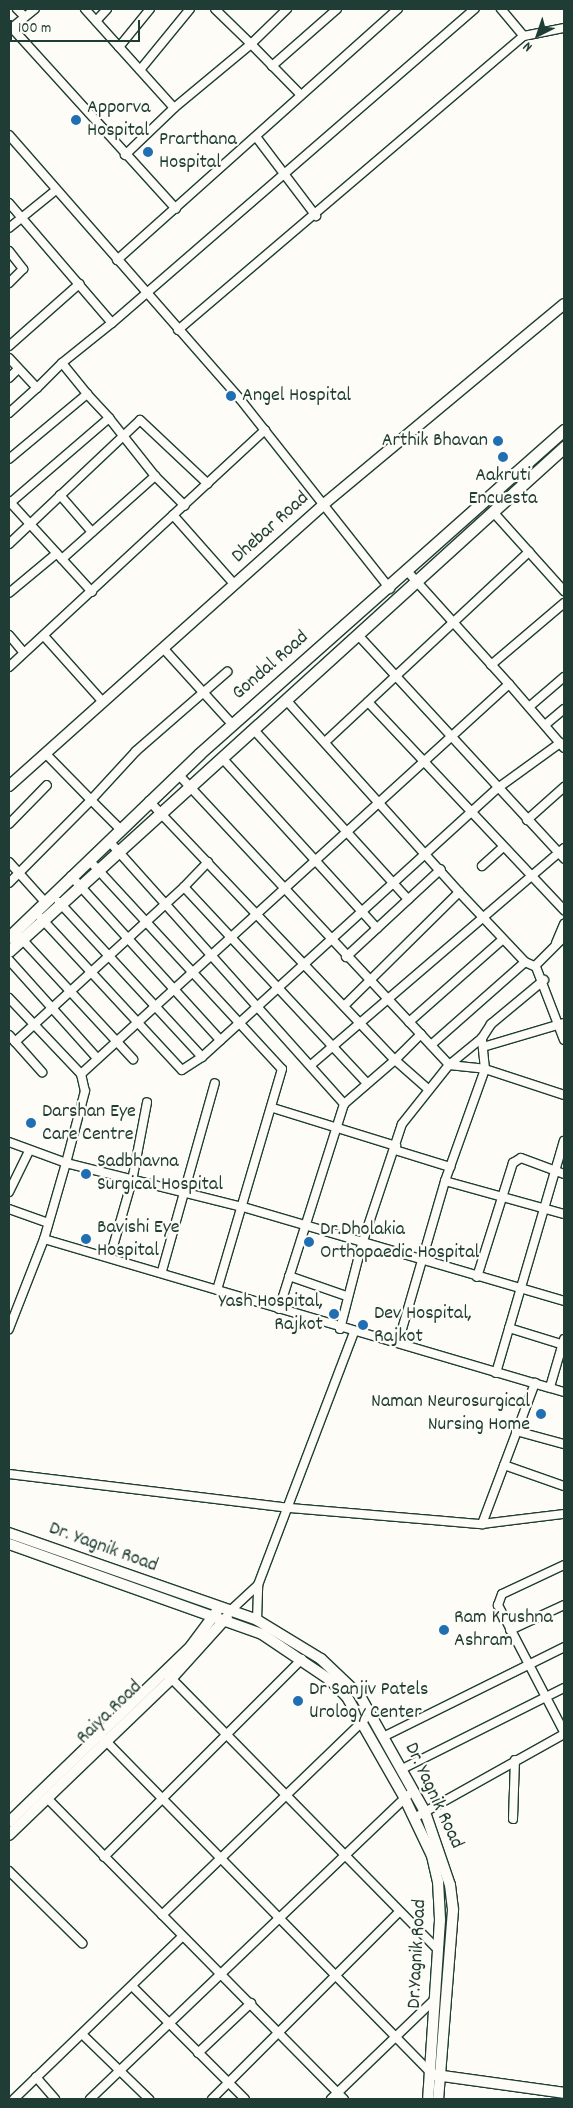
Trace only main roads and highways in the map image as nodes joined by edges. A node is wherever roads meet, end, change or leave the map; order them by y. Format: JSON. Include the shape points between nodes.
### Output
{"nodes":[{"id":1,"x":562,"y":440,"type":"edge"},
{"id":2,"x":52,"y":900,"type":"junction"},
{"id":3,"x":15,"y":936,"type":"edge"},
{"id":4,"x":9,"y":950,"type":"edge"}],
"edges":[{"from":1,"to":2,"type":"main road","name":"Gondal Road","via":[[232,724],[71,876]]},
{"from":1,"to":2,"type":"main road","name":"Gondal Road","via":[[494,512],[418,583],[80,885]]},
{"from":2,"to":3,"type":"main road","name":"Gondal Road"},
{"from":3,"to":4,"type":"main road","name":"Gondal Road"}]}
